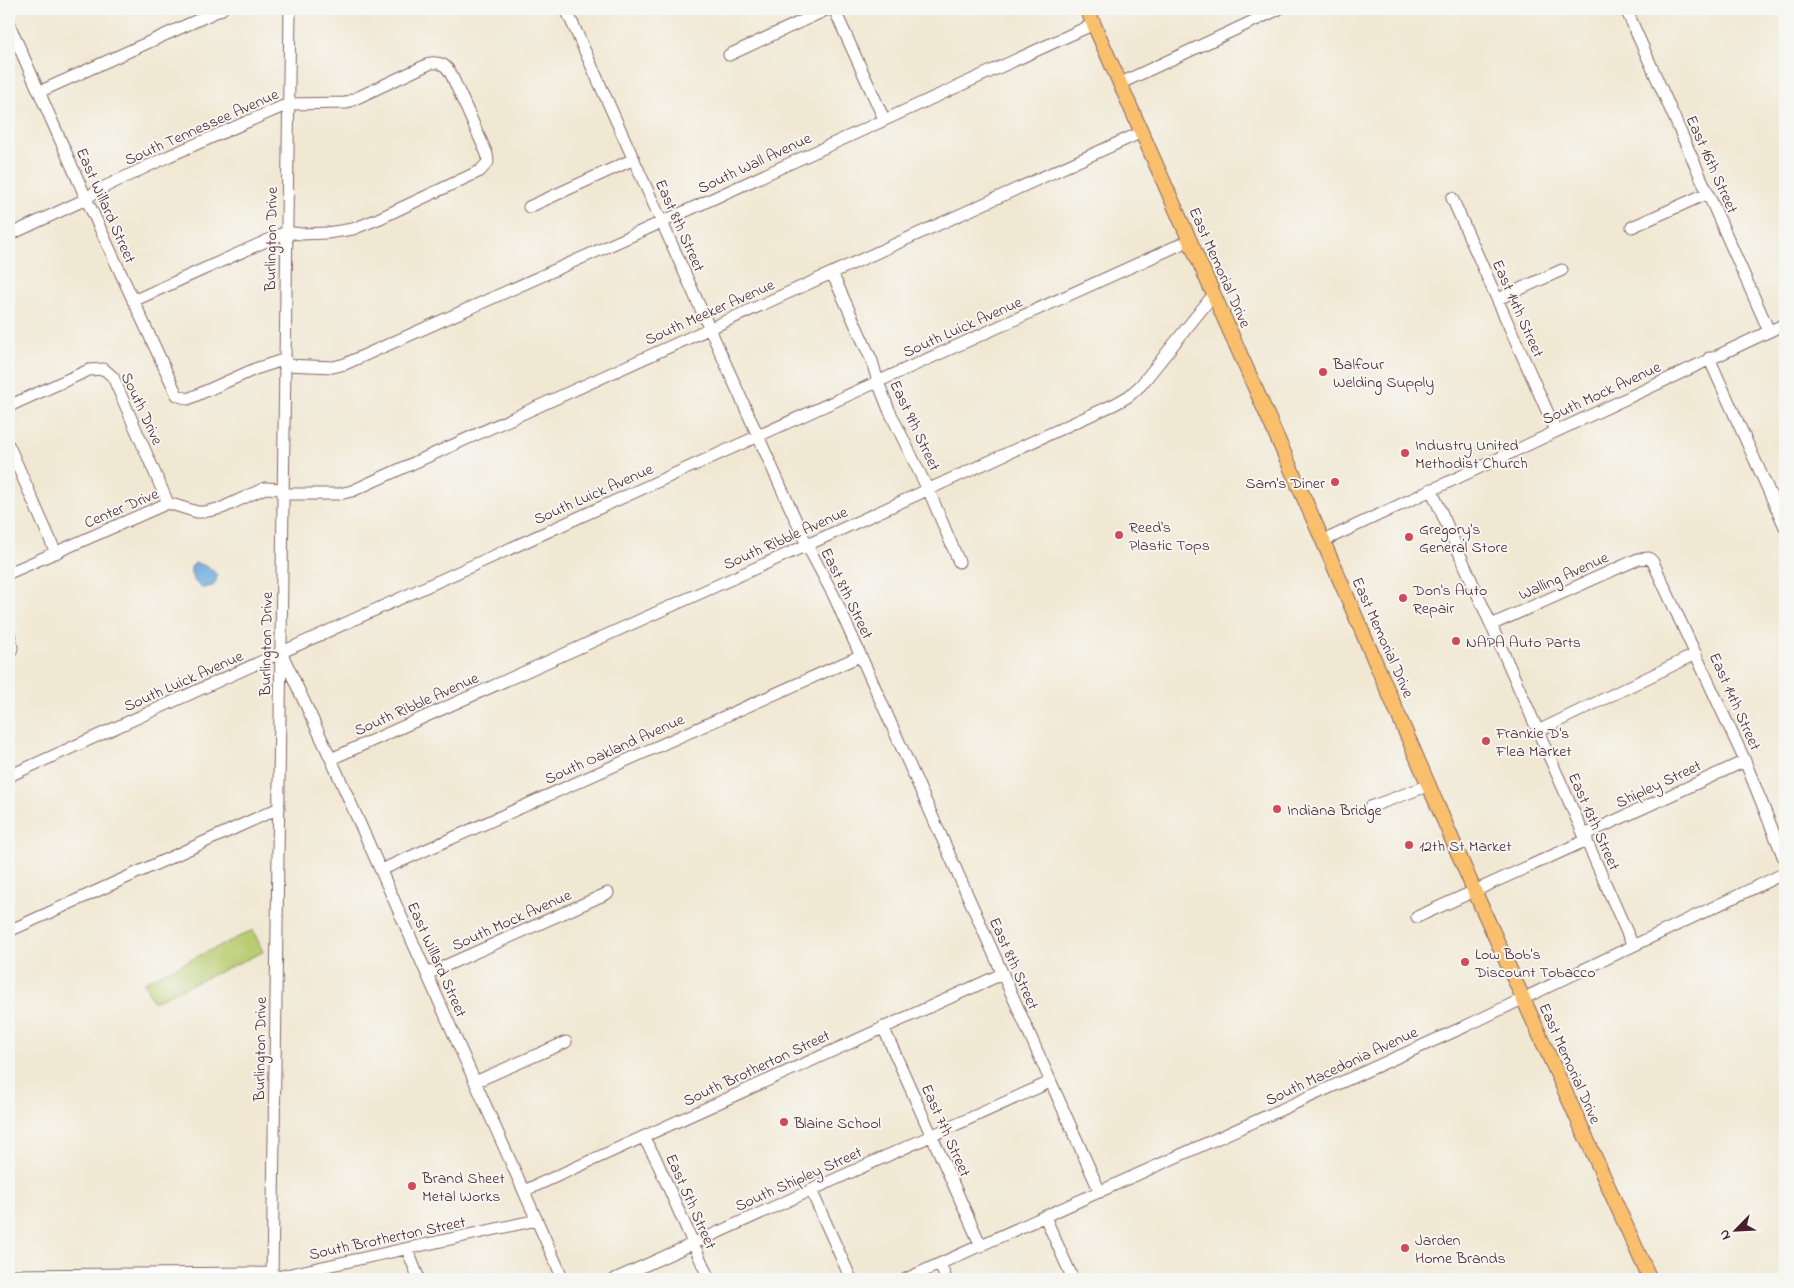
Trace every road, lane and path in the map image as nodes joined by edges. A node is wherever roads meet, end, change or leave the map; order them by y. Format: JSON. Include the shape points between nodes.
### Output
{"nodes":[{"id":1,"x":222,"y":9,"type":"edge"},
{"id":2,"x":290,"y":9,"type":"edge"},
{"id":3,"x":566,"y":9,"type":"edge"},
{"id":4,"x":828,"y":9,"type":"edge"},
{"id":5,"x":834,"y":9,"type":"edge"},
{"id":6,"x":1087,"y":9,"type":"edge"},
{"id":7,"x":1279,"y":9,"type":"edge"},
{"id":8,"x":1626,"y":9,"type":"edge"},
{"id":9,"x":9,"y":24,"type":"edge"},
{"id":10,"x":1094,"y":24,"type":"junction"},
{"id":11,"x":728,"y":55,"type":"dead end"},
{"id":12,"x":1121,"y":83,"type":"junction"},
{"id":13,"x":39,"y":92,"type":"junction"},
{"id":14,"x":288,"y":104,"type":"junction"},
{"id":15,"x":884,"y":119,"type":"junction"},
{"id":16,"x":1142,"y":132,"type":"junction"},
{"id":17,"x":634,"y":159,"type":"junction"},
{"id":18,"x":1708,"y":193,"type":"junction"},
{"id":19,"x":86,"y":198,"type":"junction"},
{"id":20,"x":1452,"y":198,"type":"dead end"},
{"id":21,"x":529,"y":207,"type":"dead end"},
{"id":22,"x":662,"y":222,"type":"junction"},
{"id":23,"x":1632,"y":227,"type":"dead end"},
{"id":24,"x":286,"y":232,"type":"junction"},
{"id":25,"x":9,"y":234,"type":"edge"},
{"id":26,"x":1190,"y":240,"type":"junction"},
{"id":27,"x":1562,"y":270,"type":"dead end"},
{"id":28,"x":832,"y":273,"type":"junction"},
{"id":29,"x":1214,"y":294,"type":"junction"},
{"id":30,"x":1498,"y":299,"type":"junction"},
{"id":31,"x":133,"y":301,"type":"junction"},
{"id":32,"x":1785,"y":324,"type":"edge"},
{"id":33,"x":710,"y":329,"type":"junction"},
{"id":34,"x":1769,"y":331,"type":"junction"},
{"id":35,"x":1709,"y":358,"type":"junction"},
{"id":36,"x":286,"y":362,"type":"junction"},
{"id":37,"x":878,"y":382,"type":"junction"},
{"id":38,"x":181,"y":397,"type":"joint"},
{"id":39,"x":9,"y":406,"type":"edge"},
{"id":40,"x":1556,"y":431,"type":"junction"},
{"id":41,"x":758,"y":436,"type":"junction"},
{"id":42,"x":9,"y":446,"type":"edge"},
{"id":43,"x":1431,"y":489,"type":"junction"},
{"id":44,"x":928,"y":490,"type":"junction"},
{"id":45,"x":283,"y":491,"type":"junction"},
{"id":46,"x":248,"y":496,"type":"joint"},
{"id":47,"x":168,"y":503,"type":"junction"},
{"id":48,"x":1785,"y":526,"type":"edge"},
{"id":49,"x":1323,"y":541,"type":"junction"},
{"id":50,"x":807,"y":545,"type":"junction"},
{"id":51,"x":56,"y":553,"type":"junction"},
{"id":52,"x":1649,"y":558,"type":"joint"},
{"id":53,"x":959,"y":562,"type":"dead end"},
{"id":54,"x":9,"y":573,"type":"edge"},
{"id":55,"x":1491,"y":625,"type":"junction"},
{"id":56,"x":9,"y":634,"type":"edge"},
{"id":57,"x":281,"y":653,"type":"junction"},
{"id":58,"x":1696,"y":654,"type":"junction"},
{"id":59,"x":860,"y":656,"type":"junction"},
{"id":60,"x":9,"y":657,"type":"edge"},
{"id":61,"x":1538,"y":731,"type":"junction"},
{"id":62,"x":332,"y":759,"type":"junction"},
{"id":63,"x":1744,"y":761,"type":"junction"},
{"id":64,"x":9,"y":776,"type":"edge"},
{"id":65,"x":1430,"y":785,"type":"junction"},
{"id":66,"x":1370,"y":807,"type":"dead end"},
{"id":67,"x":278,"y":808,"type":"junction"},
{"id":68,"x":1585,"y":838,"type":"junction"},
{"id":69,"x":1785,"y":861,"type":"edge"},
{"id":70,"x":381,"y":870,"type":"junction"},
{"id":71,"x":1785,"y":873,"type":"edge"},
{"id":72,"x":1474,"y":890,"type":"junction"},
{"id":73,"x":608,"y":893,"type":"dead end"},
{"id":74,"x":1417,"y":917,"type":"dead end"},
{"id":75,"x":9,"y":931,"type":"edge"},
{"id":76,"x":1633,"y":946,"type":"junction"},
{"id":77,"x":427,"y":974,"type":"junction"},
{"id":78,"x":1002,"y":974,"type":"junction"},
{"id":79,"x":1523,"y":999,"type":"junction"},
{"id":80,"x":883,"y":1027,"type":"junction"},
{"id":81,"x":566,"y":1042,"type":"dead end"},
{"id":82,"x":475,"y":1082,"type":"junction"},
{"id":83,"x":1050,"y":1082,"type":"junction"},
{"id":84,"x":932,"y":1135,"type":"junction"},
{"id":85,"x":643,"y":1137,"type":"junction"},
{"id":86,"x":811,"y":1190,"type":"junction"},
{"id":87,"x":524,"y":1191,"type":"junction"},
{"id":88,"x":1100,"y":1192,"type":"junction"},
{"id":89,"x":1045,"y":1217,"type":"junction"},
{"id":90,"x":537,"y":1220,"type":"junction"},
{"id":91,"x":693,"y":1244,"type":"junction"},
{"id":92,"x":981,"y":1246,"type":"junction"},
{"id":93,"x":407,"y":1249,"type":"junction"},
{"id":94,"x":940,"y":1264,"type":"junction"},
{"id":95,"x":9,"y":1276,"type":"edge"},
{"id":96,"x":31,"y":1277,"type":"edge"},
{"id":97,"x":159,"y":1277,"type":"edge"},
{"id":98,"x":272,"y":1277,"type":"edge"},
{"id":99,"x":419,"y":1279,"type":"edge"},
{"id":100,"x":563,"y":1279,"type":"edge"},
{"id":101,"x":615,"y":1279,"type":"edge"},
{"id":102,"x":709,"y":1279,"type":"edge"},
{"id":103,"x":851,"y":1279,"type":"edge"},
{"id":104,"x":906,"y":1279,"type":"edge"},
{"id":105,"x":946,"y":1279,"type":"edge"},
{"id":106,"x":1073,"y":1279,"type":"edge"},
{"id":107,"x":1650,"y":1279,"type":"edge"}],
"edges":[{"from":1,"to":13,"type":"street"},
{"from":2,"to":14,"type":"street","name":"Burlington Drive"},
{"from":3,"to":17,"type":"street","name":"East 8th Street"},
{"from":4,"to":11,"type":"street"},
{"from":5,"to":15,"type":"street"},
{"from":6,"to":10,"type":"main road","name":"East Memorial Drive"},
{"from":7,"to":12,"type":"street"},
{"from":8,"to":18,"type":"street","name":"East 16th Street"},
{"from":9,"to":13,"type":"street","name":"East Willard Street"},
{"from":10,"to":12,"type":"main road","name":"East Memorial Drive"},
{"from":10,"to":15,"type":"street","name":"South Wall Avenue"},
{"from":12,"to":16,"type":"main road","name":"East Memorial Drive"},
{"from":13,"to":19,"type":"street","name":"East Willard Street"},
{"from":14,"to":19,"type":"street","name":"South Tennessee Avenue","via":[[169,156]]},
{"from":14,"to":24,"type":"street","name":"Burlington Drive"},
{"from":14,"to":24,"type":"street","name":"South Tennessee Avenue","via":[[346,103],[430,63],[440,63],[452,74],[482,141],[487,164],[480,171],[366,224],[327,233]]},
{"from":15,"to":22,"type":"street","name":"South Wall Avenue"},
{"from":16,"to":26,"type":"main road","name":"East Memorial Drive"},
{"from":16,"to":28,"type":"street","name":"South Meeker Avenue"},
{"from":17,"to":21,"type":"street"},
{"from":17,"to":22,"type":"street","name":"East 8th Street"},
{"from":18,"to":23,"type":"street"},
{"from":18,"to":34,"type":"street","name":"East 16th Street"},
{"from":19,"to":25,"type":"street","name":"South Tennessee Avenue"},
{"from":19,"to":31,"type":"street","name":"East Willard Street"},
{"from":20,"to":30,"type":"street","name":"East 14th Street"},
{"from":22,"to":33,"type":"street","name":"East 8th Street"},
{"from":22,"to":36,"type":"street","name":"South Wall Avenue","via":[[346,364],[333,367]]},
{"from":24,"to":31,"type":"street"},
{"from":24,"to":36,"type":"street","name":"Burlington Drive"},
{"from":26,"to":29,"type":"main road","name":"East Memorial Drive"},
{"from":26,"to":37,"type":"street","name":"South Luick Avenue"},
{"from":27,"to":30,"type":"street"},
{"from":28,"to":33,"type":"street","name":"South Meeker Avenue"},
{"from":28,"to":37,"type":"street","name":"East 9th Street","via":[[872,361]]},
{"from":29,"to":44,"type":"street","name":"South Ribble Avenue","via":[[1129,396]]},
{"from":29,"to":49,"type":"main road","name":"East Memorial Drive"},
{"from":30,"to":40,"type":"street","name":"East 14th Street"},
{"from":31,"to":38,"type":"street","name":"East Willard Street","via":[[174,391]]},
{"from":32,"to":34,"type":"street","name":"South Mock Avenue"},
{"from":33,"to":41,"type":"street","name":"East 8th Street"},
{"from":33,"to":45,"type":"street","name":"South Meeker Avenue","via":[[344,494]]},
{"from":34,"to":35,"type":"street","name":"South Mock Avenue"},
{"from":35,"to":40,"type":"street","name":"South Mock Avenue"},
{"from":35,"to":48,"type":"street"},
{"from":36,"to":38,"type":"street","name":"South Wall Avenue","via":[[255,368],[188,399]]},
{"from":36,"to":45,"type":"street","name":"Burlington Drive"},
{"from":37,"to":41,"type":"street","name":"South Luick Avenue"},
{"from":37,"to":44,"type":"street","name":"East 9th Street"},
{"from":39,"to":47,"type":"street","name":"South Drive","via":[[89,370],[104,369],[113,378]]},
{"from":40,"to":43,"type":"street","name":"South Mock Avenue"},
{"from":41,"to":50,"type":"street","name":"East 8th Street"},
{"from":41,"to":57,"type":"street","name":"South Luick Avenue"},
{"from":42,"to":51,"type":"street"},
{"from":43,"to":49,"type":"street","name":"South Mock Avenue"},
{"from":43,"to":55,"type":"street","name":"East 13th Street"},
{"from":44,"to":50,"type":"street","name":"South Ribble Avenue"},
{"from":44,"to":53,"type":"street","name":"East 9th Street"},
{"from":45,"to":46,"type":"street","name":"South Meeker Avenue","via":[[265,488]]},
{"from":45,"to":57,"type":"street","name":"Burlington Drive"},
{"from":46,"to":47,"type":"street","name":"Center Drive","via":[[204,512]]},
{"from":47,"to":51,"type":"street","name":"Center Drive"},
{"from":49,"to":65,"type":"main road","name":"East Memorial Drive"},
{"from":50,"to":59,"type":"street","name":"East 8th Street"},
{"from":50,"to":62,"type":"street","name":"South Ribble Avenue"},
{"from":51,"to":54,"type":"street","name":"Center Drive"},
{"from":52,"to":55,"type":"street","name":"Walling Avenue","via":[[1638,559]]},
{"from":52,"to":58,"type":"street","name":"East 14th Street","via":[[1657,566]]},
{"from":55,"to":61,"type":"street","name":"East 13th Street"},
{"from":56,"to":60,"type":"street","via":[[12,648]]},
{"from":57,"to":62,"type":"street","name":"East Willard Street"},
{"from":57,"to":64,"type":"street","name":"South Luick Avenue"},
{"from":57,"to":67,"type":"street","name":"Burlington Drive"},
{"from":58,"to":61,"type":"street"},
{"from":58,"to":63,"type":"street","name":"East 14th Street"},
{"from":59,"to":70,"type":"street","name":"South Oakland Avenue"},
{"from":59,"to":78,"type":"street","name":"East 8th Street"},
{"from":61,"to":68,"type":"street","name":"East 13th Street"},
{"from":62,"to":70,"type":"street","name":"East Willard Street"},
{"from":63,"to":68,"type":"street","name":"Shipley Street"},
{"from":63,"to":69,"type":"street","name":"East 14th Street"},
{"from":65,"to":66,"type":"street"},
{"from":65,"to":72,"type":"main road","name":"East Memorial Drive"},
{"from":67,"to":75,"type":"street"},
{"from":67,"to":98,"type":"street","name":"Burlington Drive"},
{"from":68,"to":72,"type":"street","name":"Shipley Street"},
{"from":68,"to":76,"type":"street","name":"East 13th Street"},
{"from":70,"to":77,"type":"street","name":"East Willard Street"},
{"from":71,"to":76,"type":"street","name":"South Macedonia Avenue"},
{"from":72,"to":74,"type":"street","name":"Shipley Street"},
{"from":72,"to":79,"type":"main road","name":"East Memorial Drive"},
{"from":73,"to":77,"type":"street","name":"South Mock Avenue"},
{"from":76,"to":79,"type":"street","name":"South Macedonia Avenue"},
{"from":77,"to":82,"type":"street","name":"East Willard Street"},
{"from":78,"to":80,"type":"street","name":"South Brotherton Street"},
{"from":78,"to":83,"type":"street","name":"East 8th Street"},
{"from":79,"to":88,"type":"street","name":"South Macedonia Avenue"},
{"from":79,"to":107,"type":"main road","name":"East Memorial Drive"},
{"from":80,"to":84,"type":"street","name":"East 7th Street"},
{"from":80,"to":85,"type":"street","name":"South Brotherton Street"},
{"from":81,"to":82,"type":"street"},
{"from":82,"to":87,"type":"street","name":"East Willard Street"},
{"from":83,"to":84,"type":"street","name":"South Shipley Street"},
{"from":83,"to":88,"type":"street","name":"East 8th Street"},
{"from":84,"to":86,"type":"street","name":"South Shipley Street"},
{"from":84,"to":92,"type":"street","name":"East 7th Street"},
{"from":85,"to":87,"type":"street","name":"South Brotherton Street"},
{"from":85,"to":91,"type":"street","name":"East 5th Street"},
{"from":86,"to":91,"type":"street","name":"South Shipley Street"},
{"from":86,"to":103,"type":"street"},
{"from":87,"to":90,"type":"street","name":"East Willard Street"},
{"from":88,"to":89,"type":"street","name":"South Macedonia Avenue"},
{"from":89,"to":92,"type":"street","name":"South Macedonia Avenue"},
{"from":89,"to":106,"type":"street"},
{"from":90,"to":93,"type":"street","name":"South Brotherton Street"},
{"from":90,"to":100,"type":"street","name":"East Willard Street"},
{"from":91,"to":101,"type":"street","name":"South Shipley Street"},
{"from":91,"to":102,"type":"street","name":"East 5th Street"},
{"from":92,"to":94,"type":"street","name":"South Macedonia Avenue"},
{"from":93,"to":98,"type":"street","name":"South Brotherton Street"},
{"from":93,"to":99,"type":"street"},
{"from":94,"to":104,"type":"street","name":"South Macedonia Avenue"},
{"from":94,"to":105,"type":"street"},
{"from":95,"to":96,"type":"street","name":"South Brotherton Street"},
{"from":96,"to":97,"type":"street","name":"South Brotherton Street"},
{"from":97,"to":98,"type":"street","name":"South Brotherton Street"}]}
